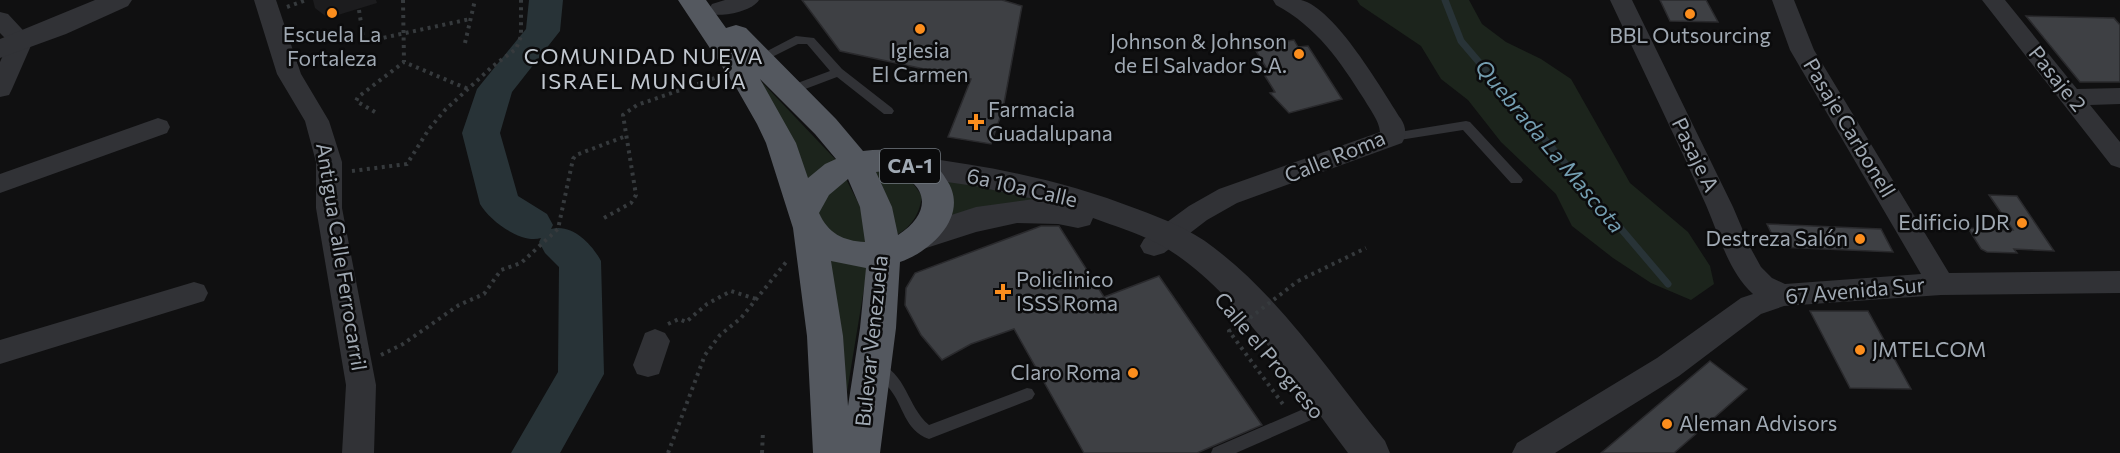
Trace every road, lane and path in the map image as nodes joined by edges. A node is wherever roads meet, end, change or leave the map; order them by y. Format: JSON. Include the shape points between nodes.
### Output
{"nodes":[{"id":1,"x":118,"y":0,"type":"edge"},
{"id":2,"x":266,"y":0,"type":"edge"},
{"id":3,"x":403,"y":0,"type":"edge"},
{"id":4,"x":475,"y":0,"type":"edge"},
{"id":5,"x":521,"y":0,"type":"edge"},
{"id":6,"x":1284,"y":0,"type":"edge"},
{"id":7,"x":1621,"y":0,"type":"edge"},
{"id":8,"x":1783,"y":0,"type":"edge"},
{"id":9,"x":1992,"y":0,"type":"edge"},
{"id":10,"x":718,"y":2,"type":"edge"},
{"id":11,"x":359,"y":10,"type":"dead end"},
{"id":12,"x":0,"y":19,"type":"edge"},
{"id":13,"x":470,"y":19,"type":"junction"},
{"id":14,"x":402,"y":32,"type":"junction"},
{"id":15,"x":465,"y":43,"type":"dead end"},
{"id":16,"x":10,"y":45,"type":"edge"},
{"id":17,"x":404,"y":62,"type":"junction"},
{"id":18,"x":747,"y":65,"type":"junction"},
{"id":19,"x":838,"y":72,"type":"junction"},
{"id":20,"x":0,"y":89,"type":"edge"},
{"id":21,"x":468,"y":89,"type":"junction"},
{"id":22,"x":788,"y":91,"type":"junction"},
{"id":23,"x":2120,"y":96,"type":"edge"},
{"id":24,"x":2072,"y":97,"type":"junction"},
{"id":25,"x":888,"y":111,"type":"dead end"},
{"id":26,"x":375,"y":112,"type":"dead end"},
{"id":27,"x":158,"y":127,"type":"dead end"},
{"id":28,"x":626,"y":136,"type":"junction"},
{"id":29,"x":1394,"y":137,"type":"junction"},
{"id":30,"x":2120,"y":159,"type":"edge"},
{"id":31,"x":854,"y":162,"type":"junction"},
{"id":32,"x":916,"y":168,"type":"junction"},
{"id":33,"x":330,"y":177,"type":"junction"},
{"id":34,"x":1516,"y":180,"type":"dead end"},
{"id":35,"x":0,"y":184,"type":"edge"},
{"id":36,"x":1092,"y":204,"type":"joint"},
{"id":37,"x":1051,"y":211,"type":"joint"},
{"id":38,"x":604,"y":218,"type":"dead end"},
{"id":39,"x":806,"y":220,"type":"junction"},
{"id":40,"x":916,"y":239,"type":"junction"},
{"id":41,"x":1162,"y":241,"type":"junction"},
{"id":42,"x":1366,"y":248,"type":"dead end"},
{"id":43,"x":882,"y":254,"type":"junction"},
{"id":44,"x":2120,"y":282,"type":"edge"},
{"id":45,"x":1941,"y":284,"type":"junction"},
{"id":46,"x":194,"y":293,"type":"dead end"},
{"id":47,"x":1783,"y":295,"type":"junction"},
{"id":48,"x":756,"y":299,"type":"junction"},
{"id":49,"x":403,"y":344,"type":"dead end"},
{"id":50,"x":0,"y":352,"type":"edge"},
{"id":51,"x":652,"y":353,"type":"dead end"},
{"id":52,"x":872,"y":365,"type":"junction"},
{"id":53,"x":1027,"y":394,"type":"dead end"},
{"id":54,"x":1305,"y":416,"type":"junction"},
{"id":55,"x":763,"y":431,"type":"dead end"},
{"id":56,"x":358,"y":453,"type":"edge"},
{"id":57,"x":668,"y":453,"type":"edge"},
{"id":58,"x":762,"y":453,"type":"edge"},
{"id":59,"x":832,"y":453,"type":"edge"},
{"id":60,"x":861,"y":453,"type":"edge"},
{"id":61,"x":1219,"y":453,"type":"edge"},
{"id":62,"x":1348,"y":453,"type":"edge"},
{"id":63,"x":1371,"y":453,"type":"edge"},
{"id":64,"x":1528,"y":453,"type":"edge"}],
"edges":[{"from":1,"to":16,"type":"street"},
{"from":2,"to":33,"type":"street","name":"Antigua Calle Ferrocarril","via":[[289,74],[317,122]]},
{"from":3,"to":14,"type":"path"},
{"from":4,"to":13,"type":"path"},
{"from":5,"to":21,"type":"path","via":[[519,45]]},
{"from":6,"to":29,"type":"street","name":"Calle Roma","via":[[1318,20],[1344,50],[1392,125]]},
{"from":7,"to":47,"type":"street","name":"Pasaje A","via":[[1751,275],[1762,286]]},
{"from":8,"to":45,"type":"street","name":"Pasaje Carbonell","via":[[1803,50]]},
{"from":9,"to":24,"type":"street","name":"Pasaje 2"},
{"from":10,"to":18,"type":"highway","name":"Bulevar Venezuela","number":"CA-1"},
{"from":11,"to":14,"type":"path","via":[[364,42]]},
{"from":12,"to":16,"type":"street"},
{"from":13,"to":14,"type":"path"},
{"from":13,"to":15,"type":"path"},
{"from":14,"to":17,"type":"path"},
{"from":16,"to":20,"type":"street"},
{"from":17,"to":21,"type":"path"},
{"from":17,"to":26,"type":"path","via":[[356,101]]},
{"from":18,"to":19,"type":"lane","via":[[803,39],[810,41]]},
{"from":18,"to":22,"type":"highway","name":"Bulevar Venezuela","number":"CA-1"},
{"from":18,"to":28,"type":"path","via":[[633,107],[622,118]]},
{"from":18,"to":39,"type":"highway","name":"Bulevar Venezuela","number":"CA-1","via":[[792,174]]},
{"from":19,"to":22,"type":"lane"},
{"from":19,"to":25,"type":"lane"},
{"from":21,"to":33,"type":"path","via":[[433,124],[407,164]]},
{"from":22,"to":31,"type":"highway","name":"Bulevar Venezuela","number":"CA-1"},
{"from":23,"to":24,"type":"street"},
{"from":24,"to":30,"type":"street","name":"Pasaje 2"},
{"from":27,"to":35,"type":"street"},
{"from":28,"to":38,"type":"path","via":[[636,195],[631,203]]},
{"from":28,"to":49,"type":"path","via":[[573,159],[558,229],[529,256],[501,270],[484,294],[459,305]]},
{"from":29,"to":34,"type":"lane","via":[[1466,125]]},
{"from":29,"to":41,"type":"street","name":"Calle Roma","via":[[1228,196]]},
{"from":31,"to":32,"type":"highway","number":"CA-1","via":[[886,159]]},
{"from":31,"to":39,"type":"highway","number":"CA-1","via":[[833,172],[817,186]]},
{"from":31,"to":43,"type":"highway","name":"Bulevar Venezuela","number":"CA-1","via":[[876,208]]},
{"from":32,"to":36,"type":"street","name":"6a 10a Calle","via":[[1023,184]]},
{"from":32,"to":40,"type":"highway","number":"CA-1","via":[[929,179],[937,201],[934,218]]},
{"from":33,"to":56,"type":"street","name":"Antigua Calle Ferrocarril","via":[[329,208],[361,385]]},
{"from":36,"to":41,"type":"street","name":"Calle el Progreso"},
{"from":37,"to":40,"type":"street","name":"6a 10a Calle","via":[[1000,214]]},
{"from":37,"to":41,"type":"street","name":"Calle el Progreso"},
{"from":39,"to":43,"type":"highway","number":"CA-1","via":[[827,246],[853,254]]},
{"from":39,"to":48,"type":"path","via":[[790,257]]},
{"from":39,"to":59,"type":"highway","name":"Bulevar Venezuela","number":"CA-1","via":[[825,336]]},
{"from":40,"to":43,"type":"highway","number":"CA-1"},
{"from":41,"to":54,"type":"street","name":"Calle el Progreso","via":[[1223,296],[1259,338]]},
{"from":41,"to":63,"type":"street","name":"Calle el Progreso","via":[[1201,256],[1231,282],[1265,317]]},
{"from":42,"to":54,"type":"path","bridge":true,"via":[[1298,281],[1229,331]]},
{"from":43,"to":52,"type":"highway","name":"Bulevar Venezuela","number":"CA-1"},
{"from":44,"to":45,"type":"street","name":"67 Avenida Sur"},
{"from":45,"to":47,"type":"street","name":"67 Avenida Sur"},
{"from":46,"to":50,"type":"street"},
{"from":47,"to":64,"type":"street","name":"67 Avenida Sur","via":[[1750,306],[1668,367]]},
{"from":48,"to":51,"type":"path","via":[[731,291],[686,322],[679,319],[658,329]]},
{"from":48,"to":57,"type":"path","via":[[705,355]]},
{"from":52,"to":53,"type":"lane","via":[[897,385],[923,431]]},
{"from":52,"to":60,"type":"highway","name":"Bulevar Venezuela","number":"CA-1"},
{"from":54,"to":61,"type":"lane"},
{"from":54,"to":62,"type":"street","name":"Calle el Progreso"},
{"from":55,"to":58,"type":"path"}]}
